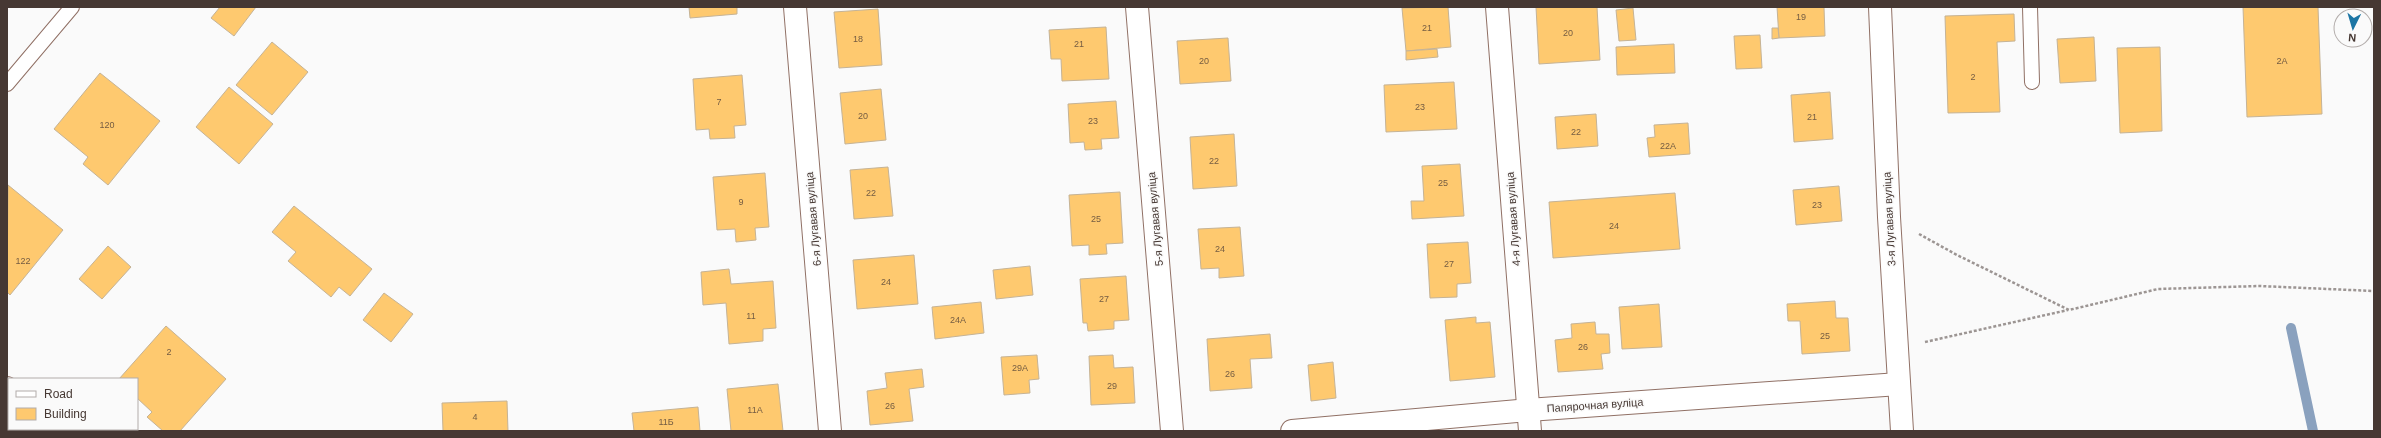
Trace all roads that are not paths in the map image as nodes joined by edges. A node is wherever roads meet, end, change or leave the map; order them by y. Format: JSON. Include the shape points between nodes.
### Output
{"nodes":[{"id":1,"x":72,"y":7,"type":"edge"},
{"id":2,"x":796,"y":7,"type":"edge"},
{"id":3,"x":1137,"y":7,"type":"edge"},
{"id":4,"x":1497,"y":7,"type":"edge"},
{"id":5,"x":1880,"y":7,"type":"edge"},
{"id":6,"x":2030,"y":7,"type":"edge"},
{"id":7,"x":2032,"y":82,"type":"dead end"},
{"id":8,"x":7,"y":84,"type":"edge"},
{"id":9,"x":1899,"y":384,"type":"junction"},
{"id":10,"x":1529,"y":420,"type":"edge"},
{"id":11,"x":830,"y":431,"type":"edge"},
{"id":12,"x":1172,"y":431,"type":"edge"},
{"id":13,"x":1292,"y":431,"type":"edge"},
{"id":14,"x":1902,"y":431,"type":"edge"}],
"edges":[{"from":1,"to":8,"type":"lane"},
{"from":2,"to":11,"type":"street","name":"6-я Лугавая вуліца"},
{"from":3,"to":12,"type":"street","name":"5-я Лугавая вуліца"},
{"from":4,"to":10,"type":"street","name":"4-я Лугавая вуліца"},
{"from":5,"to":9,"type":"street","name":"3-я Лугавая вуліца"},
{"from":6,"to":7,"type":"lane"},
{"from":9,"to":10,"type":"street","name":"Папярочная вуліца"},
{"from":9,"to":14,"type":"street","name":"3-я Лугавая вуліца"},
{"from":10,"to":13,"type":"street","name":"Папярочная вуліца"}]}
